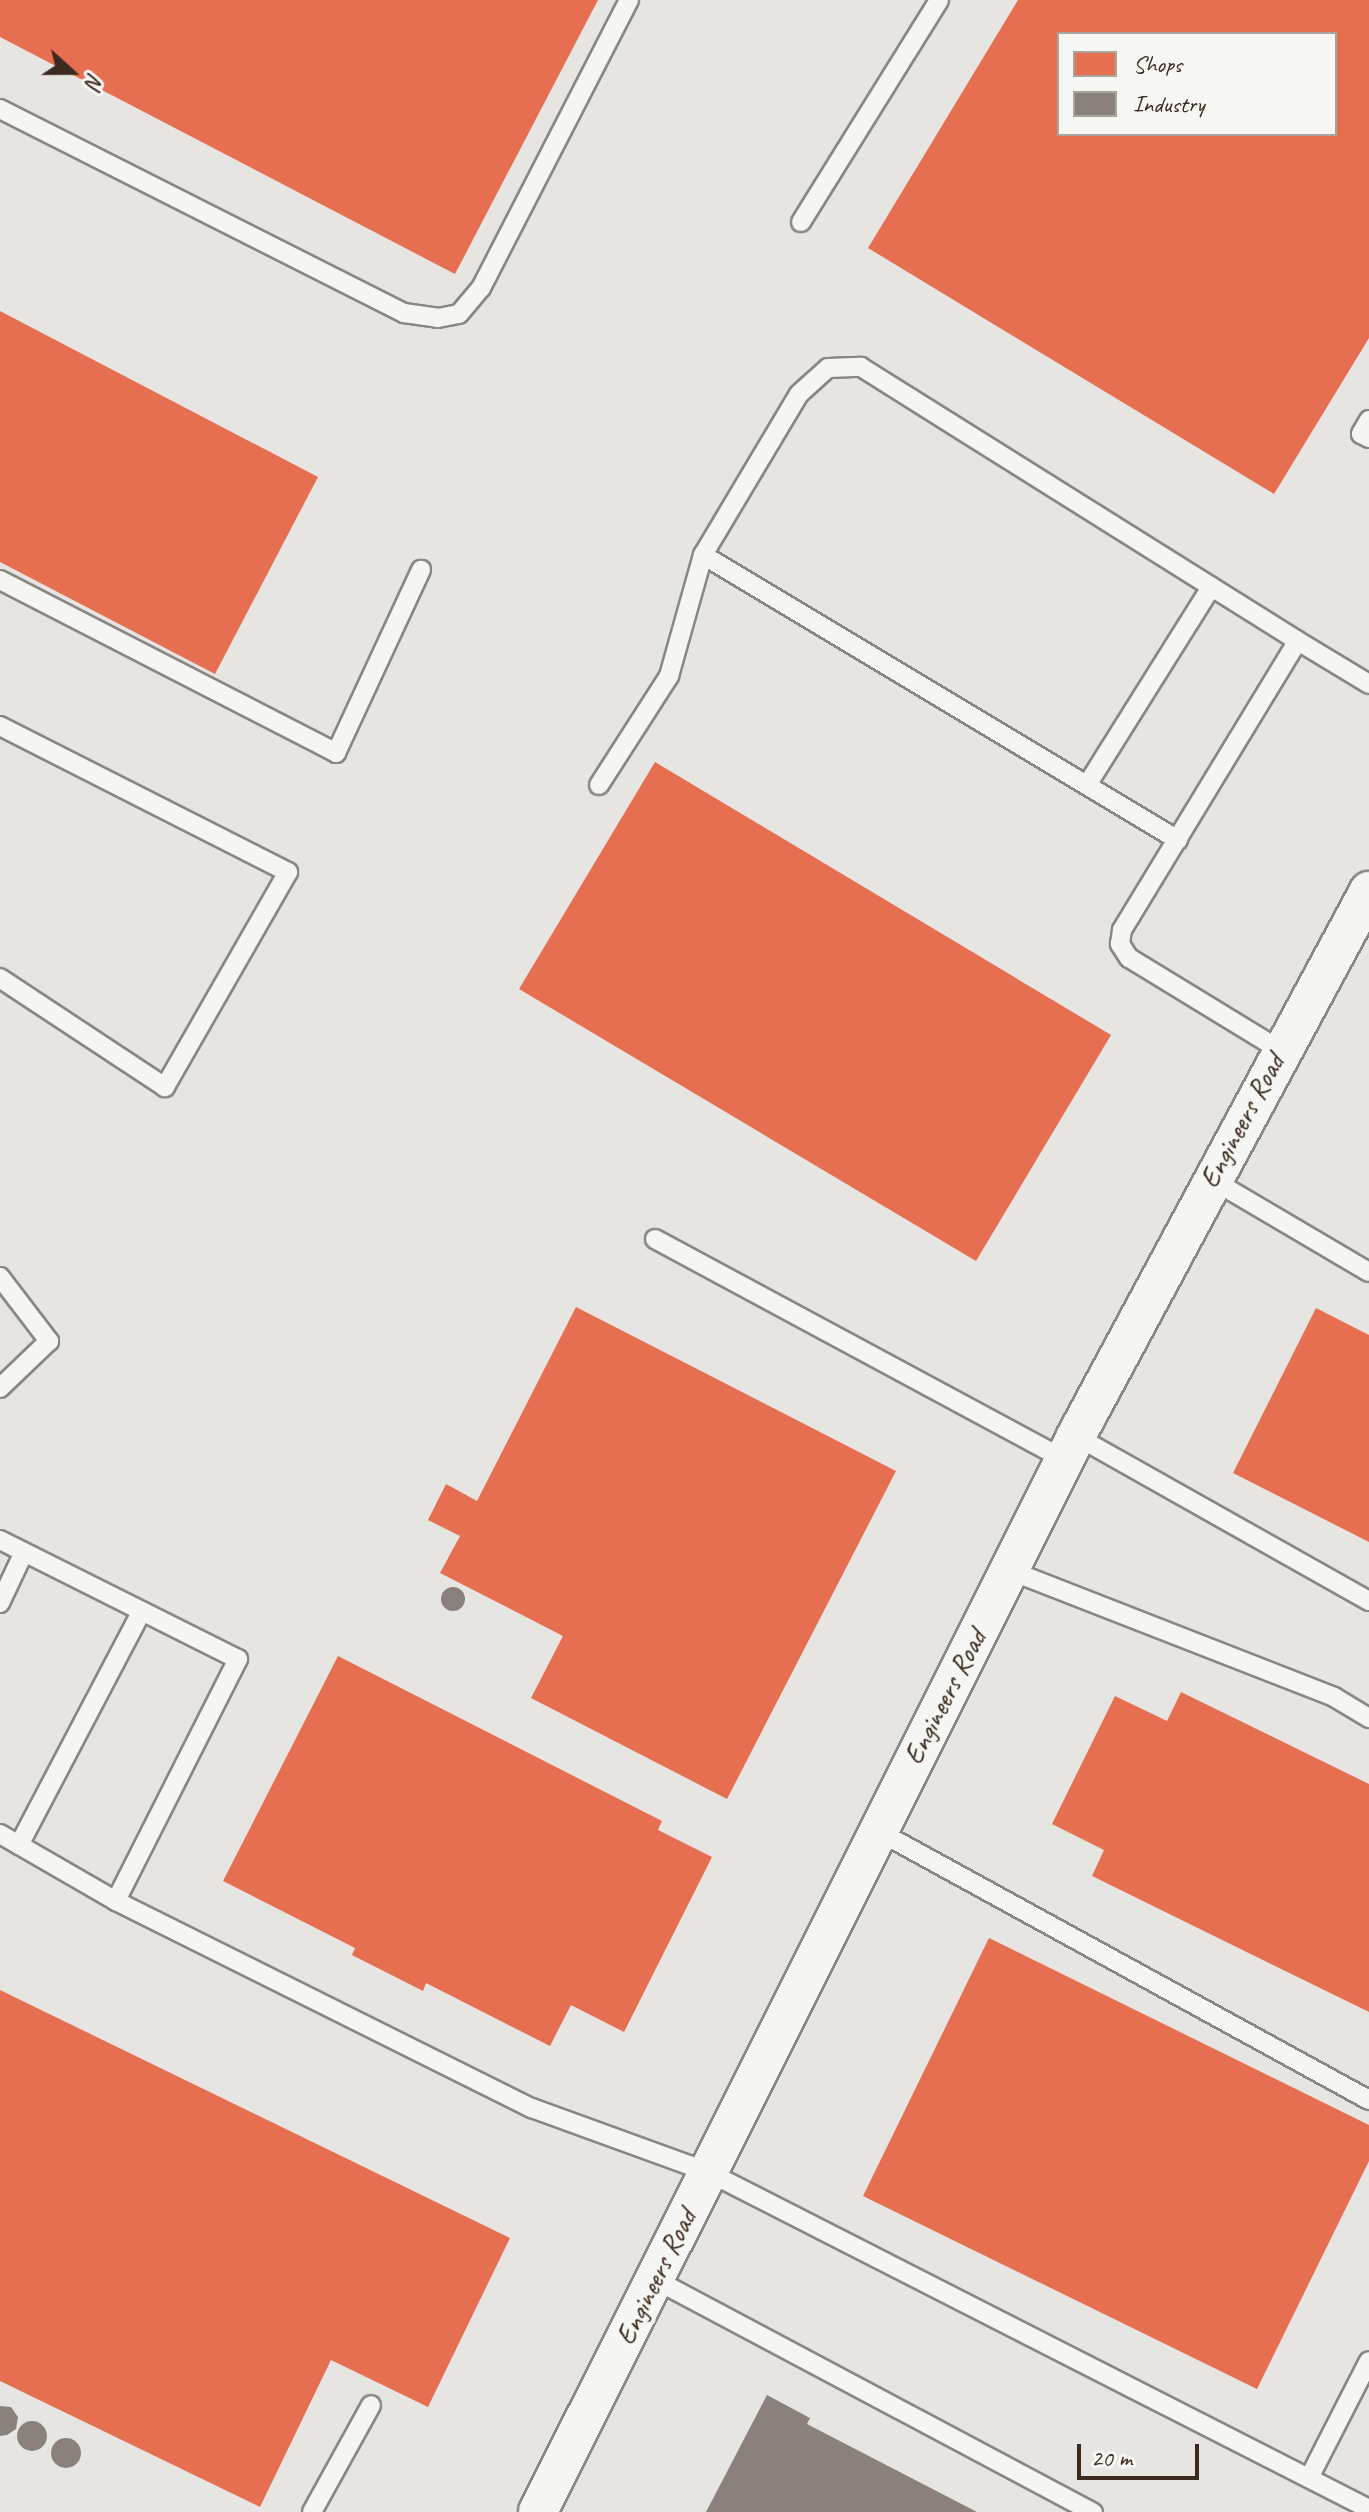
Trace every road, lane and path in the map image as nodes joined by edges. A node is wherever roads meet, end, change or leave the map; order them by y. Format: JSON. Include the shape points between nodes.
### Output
{"nodes":[{"id":1,"x":629,"y":0,"type":"edge"},
{"id":2,"x":939,"y":0,"type":"edge"},
{"id":3,"x":0,"y":109,"type":"edge"},
{"id":4,"x":801,"y":222,"type":"dead end"},
{"id":5,"x":1369,"y":420,"type":"edge"},
{"id":6,"x":1369,"y":438,"type":"edge"},
{"id":7,"x":703,"y":555,"type":"junction"},
{"id":8,"x":421,"y":570,"type":"dead end"},
{"id":9,"x":0,"y":580,"type":"edge"},
{"id":10,"x":1211,"y":587,"type":"junction"},
{"id":11,"x":1298,"y":641,"type":"junction"},
{"id":12,"x":1369,"y":684,"type":"edge"},
{"id":13,"x":0,"y":726,"type":"edge"},
{"id":14,"x":599,"y":785,"type":"dead end"},
{"id":15,"x":1087,"y":785,"type":"junction"},
{"id":16,"x":1178,"y":840,"type":"junction"},
{"id":17,"x":1369,"y":891,"type":"edge"},
{"id":18,"x":0,"y":978,"type":"edge"},
{"id":19,"x":1280,"y":1050,"type":"junction"},
{"id":20,"x":1211,"y":1179,"type":"junction"},
{"id":21,"x":655,"y":1239,"type":"dead end"},
{"id":22,"x":1369,"y":1272,"type":"edge"},
{"id":23,"x":0,"y":1277,"type":"edge"},
{"id":24,"x":0,"y":1388,"type":"edge"},
{"id":25,"x":1070,"y":1448,"type":"junction"},
{"id":26,"x":0,"y":1540,"type":"edge"},
{"id":27,"x":24,"y":1552,"type":"junction"},
{"id":28,"x":1009,"y":1570,"type":"junction"},
{"id":29,"x":1369,"y":1601,"type":"edge"},
{"id":30,"x":0,"y":1603,"type":"edge"},
{"id":31,"x":142,"y":1611,"type":"junction"},
{"id":32,"x":1369,"y":1718,"type":"edge"},
{"id":33,"x":878,"y":1831,"type":"junction"},
{"id":34,"x":0,"y":1834,"type":"edge"},
{"id":35,"x":19,"y":1845,"type":"junction"},
{"id":36,"x":116,"y":1901,"type":"junction"},
{"id":37,"x":1369,"y":2100,"type":"edge"},
{"id":38,"x":708,"y":2172,"type":"junction"},
{"id":39,"x":654,"y":2279,"type":"junction"},
{"id":40,"x":1369,"y":2361,"type":"edge"},
{"id":41,"x":371,"y":2405,"type":"dead end"},
{"id":42,"x":1309,"y":2478,"type":"junction"},
{"id":43,"x":1369,"y":2509,"type":"edge"},
{"id":44,"x":312,"y":2512,"type":"edge"},
{"id":45,"x":538,"y":2512,"type":"edge"},
{"id":46,"x":1093,"y":2512,"type":"edge"}],
"edges":[{"from":1,"to":3,"type":"lane","via":[[481,288],[459,314],[438,318],[404,313]]},
{"from":2,"to":4,"type":"lane"},
{"from":5,"to":6,"type":"lane","via":[[1361,434]]},
{"from":7,"to":10,"type":"lane","via":[[799,394],[828,368],[861,367]]},
{"from":7,"to":14,"type":"lane","via":[[669,676]]},
{"from":7,"to":15,"type":"lane"},
{"from":8,"to":9,"type":"lane","via":[[336,753]]},
{"from":10,"to":11,"type":"lane"},
{"from":10,"to":15,"type":"lane"},
{"from":11,"to":12,"type":"lane"},
{"from":11,"to":16,"type":"lane"},
{"from":13,"to":18,"type":"lane","via":[[288,872],[165,1087]]},
{"from":15,"to":16,"type":"lane"},
{"from":16,"to":19,"type":"lane","via":[[1122,930],[1120,944],[1129,958]]},
{"from":17,"to":19,"type":"street","name":"Engineers Road"},
{"from":19,"to":20,"type":"street","name":"Engineers Road"},
{"from":20,"to":22,"type":"lane"},
{"from":20,"to":25,"type":"street","name":"Engineers Road"},
{"from":21,"to":25,"type":"lane"},
{"from":23,"to":24,"type":"lane","via":[[49,1341]]},
{"from":25,"to":28,"type":"street","name":"Engineers Road"},
{"from":25,"to":29,"type":"lane"},
{"from":26,"to":27,"type":"lane"},
{"from":27,"to":30,"type":"lane"},
{"from":27,"to":31,"type":"lane"},
{"from":28,"to":32,"type":"lane","via":[[1334,1697]]},
{"from":28,"to":33,"type":"street","name":"Engineers Road"},
{"from":31,"to":35,"type":"lane"},
{"from":31,"to":36,"type":"lane","via":[[238,1659]]},
{"from":33,"to":37,"type":"lane"},
{"from":33,"to":38,"type":"street","name":"Engineers Road"},
{"from":34,"to":35,"type":"lane"},
{"from":35,"to":36,"type":"lane"},
{"from":36,"to":38,"type":"lane","via":[[532,2108]]},
{"from":38,"to":39,"type":"street","name":"Engineers Road"},
{"from":38,"to":42,"type":"lane"},
{"from":39,"to":45,"type":"street","name":"Engineers Road"},
{"from":39,"to":46,"type":"lane"},
{"from":40,"to":42,"type":"lane"},
{"from":41,"to":44,"type":"lane"},
{"from":42,"to":43,"type":"lane"}]}
